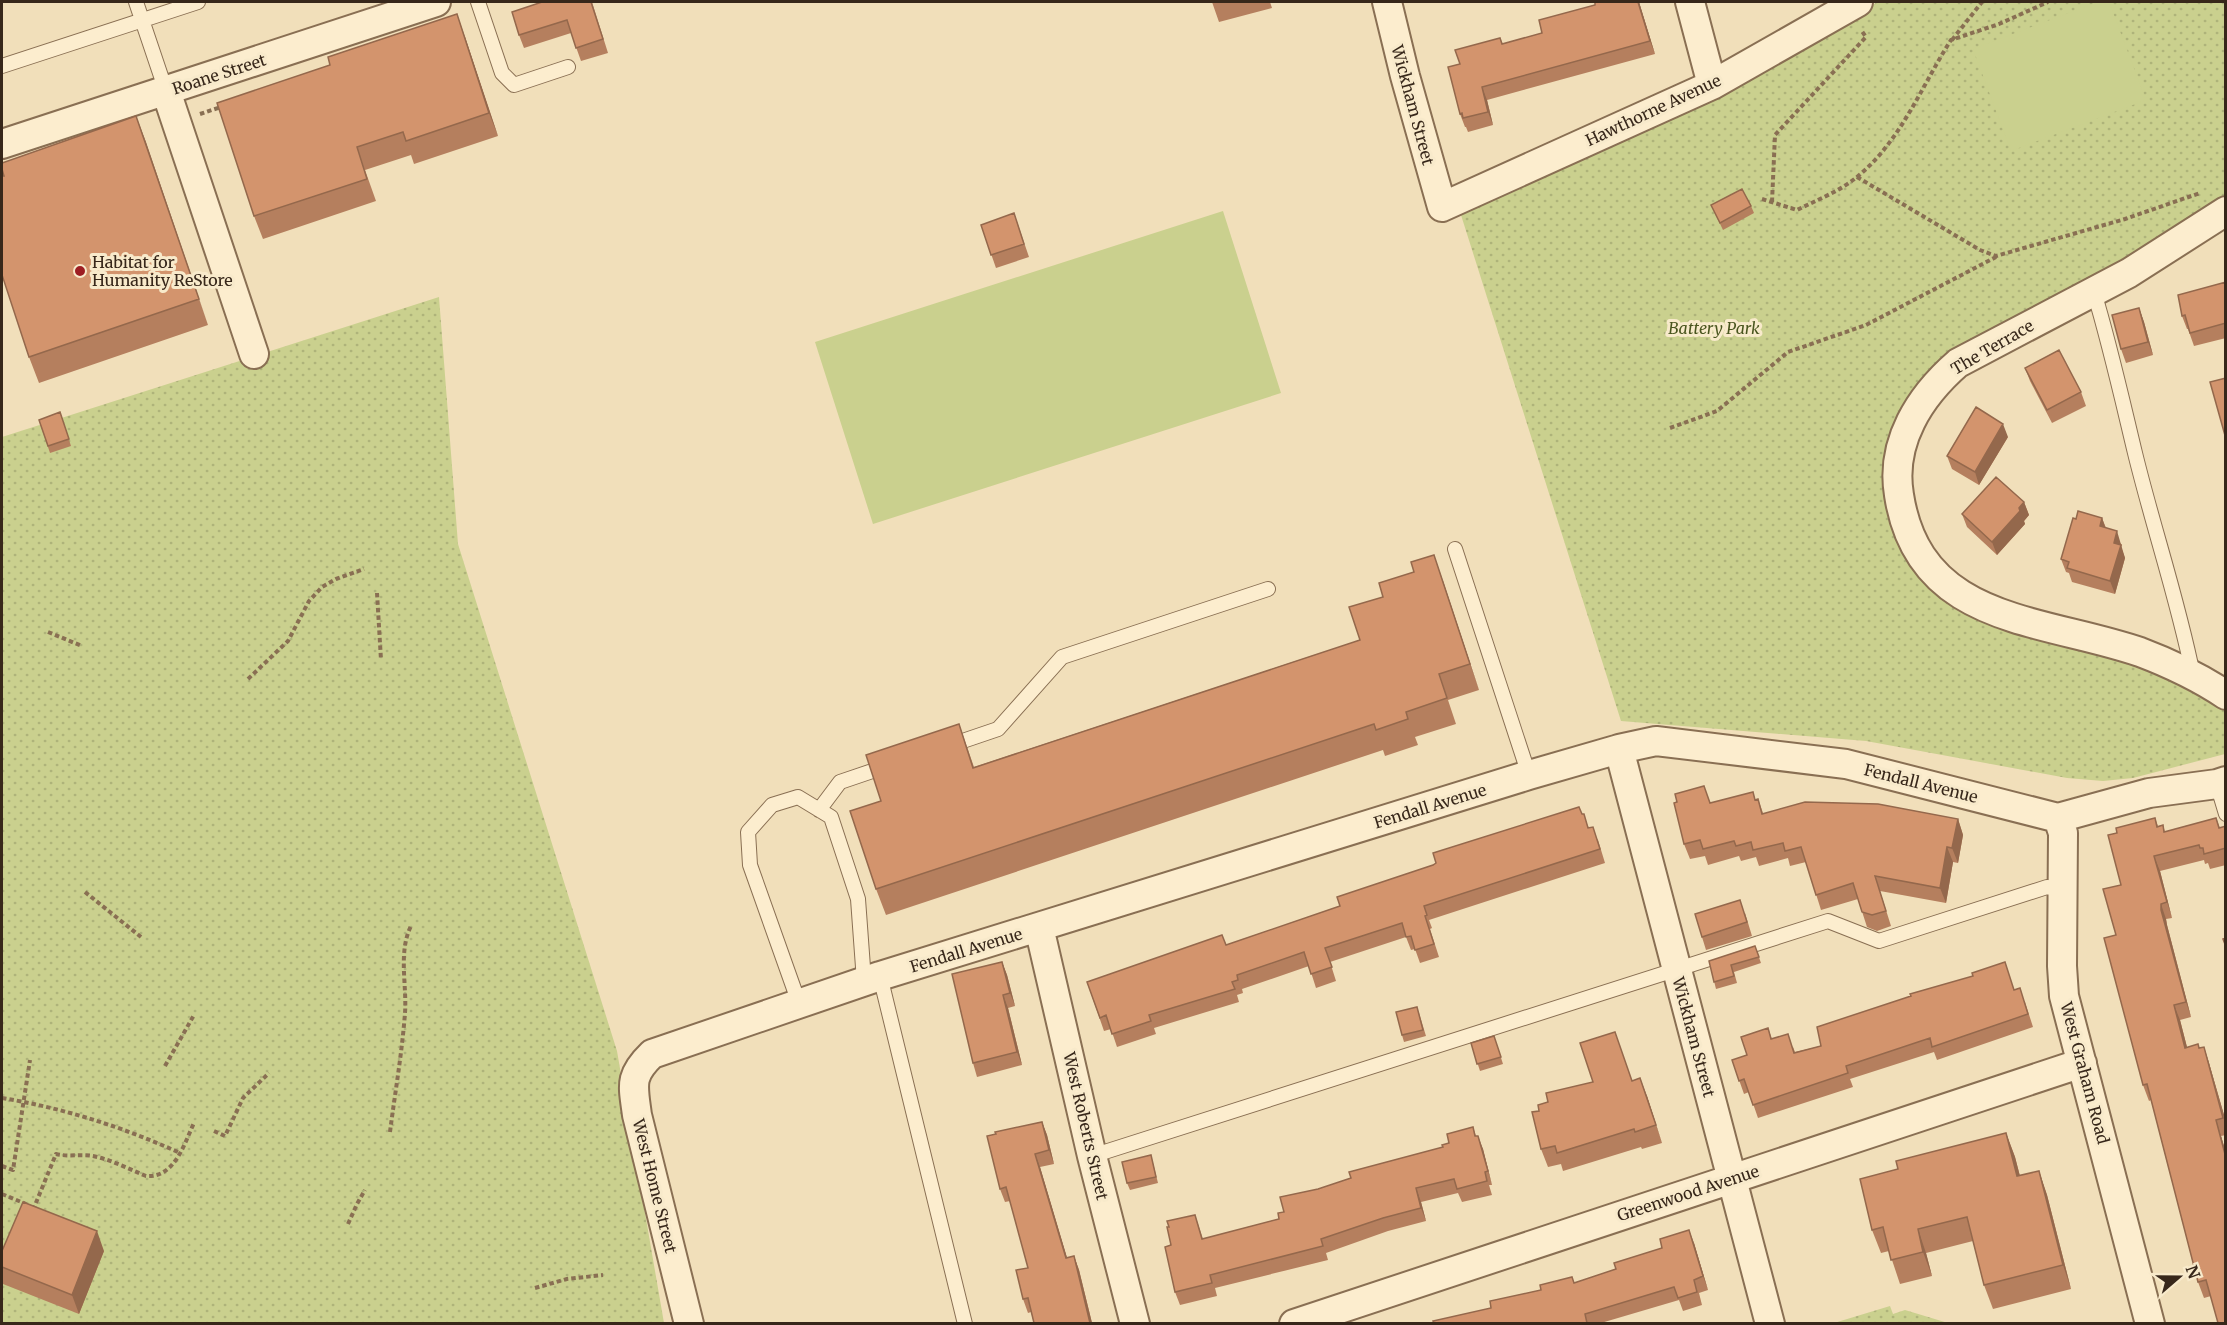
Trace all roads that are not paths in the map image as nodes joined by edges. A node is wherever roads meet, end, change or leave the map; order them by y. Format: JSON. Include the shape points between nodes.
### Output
{"nodes":[{"id":1,"x":136,"y":2,"type":"edge"},
{"id":2,"x":198,"y":2,"type":"edge"},
{"id":3,"x":436,"y":2,"type":"edge"},
{"id":4,"x":478,"y":2,"type":"edge"},
{"id":5,"x":1387,"y":2,"type":"edge"},
{"id":6,"x":1690,"y":2,"type":"edge"},
{"id":7,"x":1857,"y":11,"type":"edge"},
{"id":8,"x":142,"y":20,"type":"junction"},
{"id":9,"x":2,"y":66,"type":"edge"},
{"id":10,"x":568,"y":67,"type":"dead end"},
{"id":11,"x":1712,"y":85,"type":"junction"},
{"id":12,"x":166,"y":91,"type":"junction"},
{"id":13,"x":2,"y":144,"type":"edge"},
{"id":14,"x":1442,"y":207,"type":"joint"},
{"id":15,"x":2226,"y":211,"type":"edge"},
{"id":16,"x":2094,"y":292,"type":"junction"},
{"id":17,"x":254,"y":354,"type":"dead end"},
{"id":18,"x":1455,"y":549,"type":"dead end"},
{"id":19,"x":1268,"y":589,"type":"dead end"},
{"id":20,"x":2193,"y":675,"type":"junction"},
{"id":21,"x":2226,"y":695,"type":"edge"},
{"id":22,"x":1619,"y":749,"type":"junction"},
{"id":23,"x":930,"y":752,"type":"edge"},
{"id":24,"x":896,"y":763,"type":"edge"},
{"id":25,"x":1529,"y":775,"type":"junction"},
{"id":26,"x":2222,"y":783,"type":"edge"},
{"id":27,"x":819,"y":810,"type":"junction"},
{"id":28,"x":2226,"y":814,"type":"edge"},
{"id":29,"x":2058,"y":818,"type":"junction"},
{"id":30,"x":2063,"y":890,"type":"junction"},
{"id":31,"x":1039,"y":927,"type":"junction"},
{"id":32,"x":1676,"y":968,"type":"junction"},
{"id":33,"x":872,"y":979,"type":"junction"},
{"id":34,"x":799,"y":1003,"type":"junction"},
{"id":35,"x":652,"y":1054,"type":"joint"},
{"id":36,"x":2082,"y":1063,"type":"junction"},
{"id":37,"x":1092,"y":1156,"type":"junction"},
{"id":38,"x":1732,"y":1179,"type":"junction"},
{"id":39,"x":689,"y":1323,"type":"edge"},
{"id":40,"x":965,"y":1323,"type":"edge"},
{"id":41,"x":1135,"y":1323,"type":"edge"},
{"id":42,"x":1294,"y":1323,"type":"edge"},
{"id":43,"x":1770,"y":1323,"type":"edge"},
{"id":44,"x":2150,"y":1323,"type":"edge"}],
"edges":[{"from":1,"to":8,"type":"lane"},
{"from":2,"to":8,"type":"lane"},
{"from":3,"to":12,"type":"street","name":"Roane Street"},
{"from":4,"to":10,"type":"lane","via":[[502,73],[514,85]]},
{"from":5,"to":14,"type":"street","name":"Wickham Street"},
{"from":6,"to":11,"type":"street"},
{"from":7,"to":11,"type":"street","name":"Hawthorne Avenue"},
{"from":8,"to":9,"type":"lane"},
{"from":8,"to":12,"type":"lane"},
{"from":11,"to":14,"type":"street","name":"Hawthorne Avenue"},
{"from":12,"to":13,"type":"street","name":"Roane Street"},
{"from":12,"to":17,"type":"street"},
{"from":15,"to":16,"type":"street","name":"The Terrace"},
{"from":16,"to":20,"type":"lane"},
{"from":16,"to":20,"type":"street","name":"The Terrace","via":[[1958,363],[1936,382],[1918,408],[1899,454],[1896,481],[1901,512],[1922,560],[1950,589],[1970,602],[2140,652]]},
{"from":18,"to":25,"type":"lane"},
{"from":19,"to":23,"type":"lane","via":[[1062,657],[998,729]]},
{"from":20,"to":21,"type":"street","name":"The Terrace"},
{"from":22,"to":25,"type":"street","name":"Fendall Avenue"},
{"from":22,"to":29,"type":"street","name":"Fendall Avenue","via":[[1656,741],[1846,764]]},
{"from":22,"to":32,"type":"street","name":"Wickham Street"},
{"from":24,"to":27,"type":"lane","via":[[840,782]]},
{"from":25,"to":31,"type":"street","name":"Fendall Avenue"},
{"from":26,"to":28,"type":"lane"},
{"from":26,"to":29,"type":"street","name":"Fendall Avenue","via":[[2149,794]]},
{"from":27,"to":33,"type":"lane","via":[[831,817],[858,899]]},
{"from":27,"to":34,"type":"lane","via":[[798,797],[772,805],[748,832],[750,865]]},
{"from":29,"to":30,"type":"street","name":"West Graham Road","via":[[2063,833]]},
{"from":30,"to":32,"type":"lane","via":[[2047,887],[1879,941],[1828,921]]},
{"from":30,"to":36,"type":"street","name":"West Graham Road","via":[[2064,996]]},
{"from":31,"to":33,"type":"street","name":"Fendall Avenue"},
{"from":31,"to":37,"type":"street","name":"West Roberts Street"},
{"from":32,"to":37,"type":"lane"},
{"from":32,"to":38,"type":"street","name":"Wickham Street"},
{"from":33,"to":34,"type":"street","name":"Fendall Avenue"},
{"from":33,"to":40,"type":"lane"},
{"from":34,"to":35,"type":"street","name":"Fendall Avenue"},
{"from":35,"to":39,"type":"street","name":"West Home Street","via":[[639,1066],[633,1084],[637,1115]]},
{"from":36,"to":38,"type":"street","name":"Greenwood Avenue"},
{"from":36,"to":44,"type":"street","name":"West Graham Road"},
{"from":37,"to":41,"type":"street","name":"West Roberts Street"},
{"from":38,"to":42,"type":"street","name":"Greenwood Avenue"},
{"from":38,"to":43,"type":"street","name":"Wickham Street"}]}
